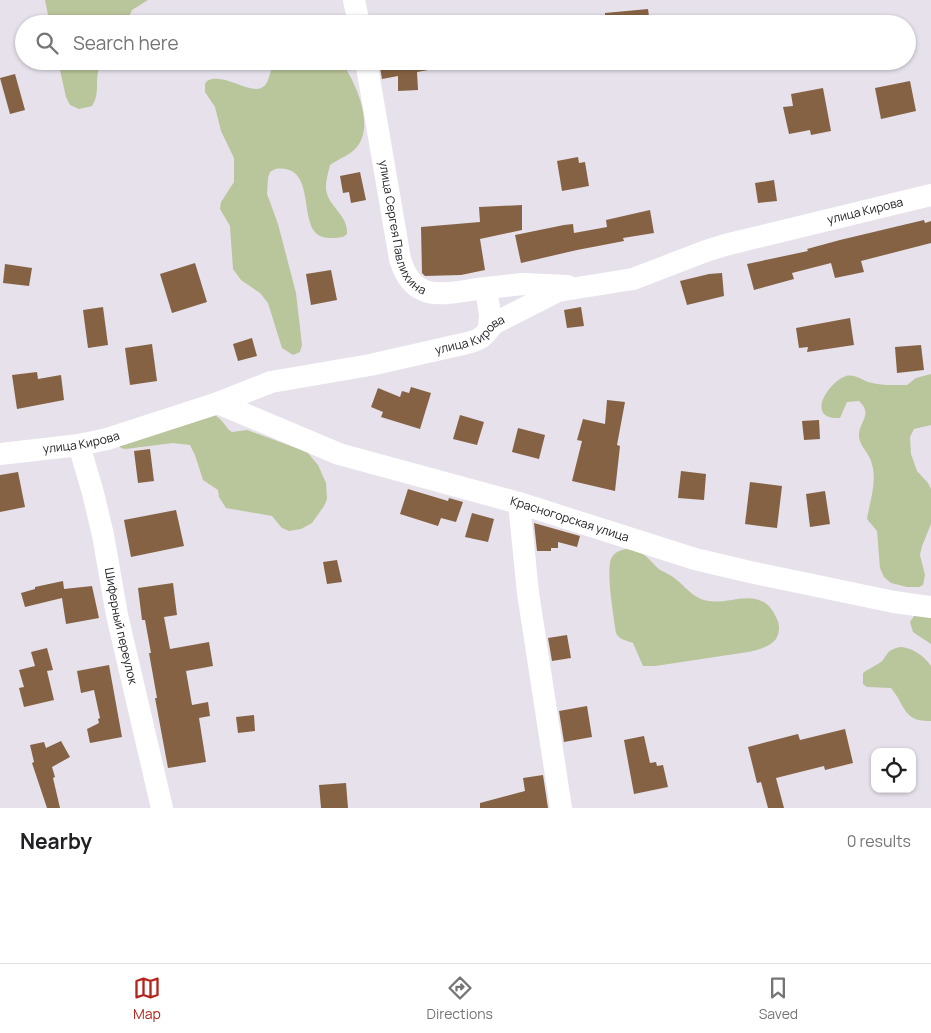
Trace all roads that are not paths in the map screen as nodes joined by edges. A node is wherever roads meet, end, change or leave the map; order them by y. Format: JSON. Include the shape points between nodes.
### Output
{"nodes":[{"id":1,"x":354,"y":0,"type":"edge"},
{"id":2,"x":357,"y":15,"type":"edge"},
{"id":3,"x":368,"y":70,"type":"edge"},
{"id":4,"x":931,"y":195,"type":"edge"},
{"id":5,"x":580,"y":286,"type":"junction"},
{"id":6,"x":486,"y":288,"type":"junction"},
{"id":7,"x":490,"y":327,"type":"junction"},
{"id":8,"x":218,"y":403,"type":"junction"},
{"id":9,"x":79,"y":445,"type":"junction"},
{"id":10,"x":0,"y":454,"type":"edge"},
{"id":11,"x":519,"y":503,"type":"junction"},
{"id":12,"x":931,"y":607,"type":"edge"},
{"id":13,"x":162,"y":808,"type":"edge"},
{"id":14,"x":561,"y":808,"type":"edge"}],
"edges":[{"from":1,"to":2,"type":"street"},
{"from":3,"to":6,"type":"street","name":"улица Сергея Павлихина","via":[[404,273],[419,290],[430,293]]},
{"from":4,"to":5,"type":"street","name":"улица Кирова","via":[[725,245],[633,279]]},
{"from":5,"to":6,"type":"street","name":"улица Сергея Павлихина","via":[[523,284]]},
{"from":5,"to":7,"type":"street","name":"улица Кирова","via":[[548,295]]},
{"from":6,"to":7,"type":"street"},
{"from":7,"to":8,"type":"street","name":"улица Кирова","via":[[485,335],[463,344],[370,365],[271,382]]},
{"from":8,"to":9,"type":"street","name":"улица Кирова"},
{"from":8,"to":11,"type":"street","name":"Красногорская улица","via":[[339,454]]},
{"from":9,"to":10,"type":"street","name":"улица Кирова"},
{"from":9,"to":13,"type":"street","name":"Шиферный переулок","via":[[99,518],[117,615]]},
{"from":11,"to":12,"type":"street","name":"Красногорская улица","via":[[704,561]]},
{"from":11,"to":14,"type":"street","via":[[528,593]]}]}
